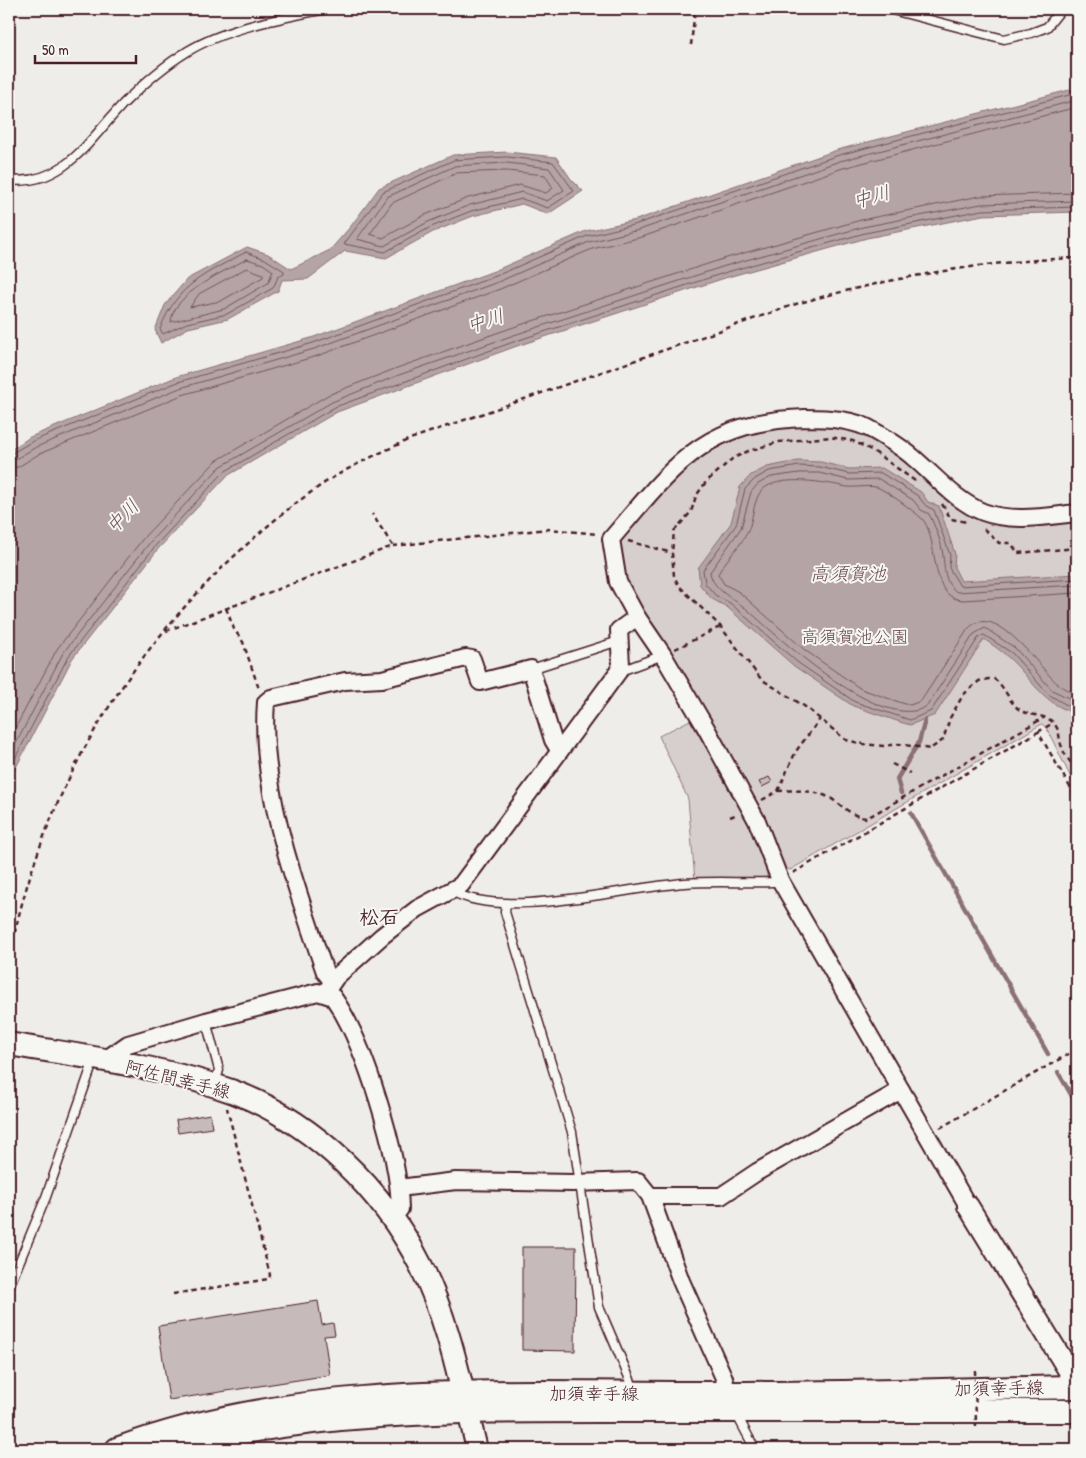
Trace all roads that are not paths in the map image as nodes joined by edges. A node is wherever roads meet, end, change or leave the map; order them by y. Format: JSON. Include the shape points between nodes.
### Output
{"nodes":[{"id":1,"x":326,"y":9,"type":"edge"},
{"id":2,"x":888,"y":9,"type":"edge"},
{"id":3,"x":1052,"y":9,"type":"edge"},
{"id":4,"x":9,"y":180,"type":"edge"},
{"id":5,"x":1077,"y":513,"type":"edge"},
{"id":6,"x":637,"y":617,"type":"junction"},
{"id":7,"x":619,"y":641,"type":"junction"},
{"id":8,"x":663,"y":655,"type":"junction"},
{"id":9,"x":620,"y":668,"type":"junction"},
{"id":10,"x":531,"y":669,"type":"junction"},
{"id":11,"x":559,"y":750,"type":"junction"},
{"id":12,"x":780,"y":880,"type":"junction"},
{"id":13,"x":452,"y":891,"type":"junction"},
{"id":14,"x":506,"y":904,"type":"junction"},
{"id":15,"x":328,"y":987,"type":"junction"},
{"id":16,"x":206,"y":1021,"type":"junction"},
{"id":17,"x":9,"y":1044,"type":"edge"},
{"id":18,"x":101,"y":1060,"type":"junction"},
{"id":19,"x":220,"y":1088,"type":"junction"},
{"id":20,"x":901,"y":1090,"type":"junction"},
{"id":21,"x":578,"y":1182,"type":"junction"},
{"id":22,"x":399,"y":1188,"type":"junction"},
{"id":23,"x":650,"y":1196,"type":"junction"},
{"id":24,"x":968,"y":1206,"type":"joint"},
{"id":25,"x":392,"y":1217,"type":"junction"},
{"id":26,"x":9,"y":1287,"type":"edge"},
{"id":27,"x":631,"y":1382,"type":"dead end"},
{"id":28,"x":1077,"y":1385,"type":"edge"},
{"id":29,"x":733,"y":1402,"type":"junction"},
{"id":30,"x":466,"y":1403,"type":"junction"},
{"id":31,"x":1077,"y":1411,"type":"edge"},
{"id":32,"x":117,"y":1449,"type":"edge"},
{"id":33,"x":166,"y":1449,"type":"edge"},
{"id":34,"x":477,"y":1449,"type":"edge"},
{"id":35,"x":755,"y":1449,"type":"edge"}],
"edges":[{"from":1,"to":4,"type":"lane","via":[[233,32],[189,50],[125,103],[62,168],[36,180]]},
{"from":2,"to":3,"type":"lane","via":[[1004,39],[1047,26],[1059,12]]},
{"from":5,"to":6,"type":"street","via":[[1034,517],[984,513],[969,505],[913,457],[873,430],[840,419],[782,419],[729,432],[688,454],[615,538],[618,582]]},
{"from":6,"to":7,"type":"street","via":[[619,630]]},
{"from":6,"to":8,"type":"street"},
{"from":7,"to":9,"type":"street"},
{"from":7,"to":10,"type":"lane"},
{"from":8,"to":9,"type":"lane","via":[[626,669]]},
{"from":8,"to":12,"type":"street","via":[[750,807]]},
{"from":9,"to":11,"type":"street"},
{"from":10,"to":11,"type":"street"},
{"from":10,"to":15,"type":"street","via":[[480,682],[472,660],[466,658],[382,680],[345,681],[271,698],[266,702],[265,739],[278,822]]},
{"from":11,"to":13,"type":"street","via":[[461,885]]},
{"from":12,"to":14,"type":"lane","via":[[686,883]]},
{"from":12,"to":20,"type":"street"},
{"from":13,"to":14,"type":"lane","via":[[463,898]]},
{"from":13,"to":15,"type":"street","via":[[417,909],[382,936]]},
{"from":14,"to":21,"type":"lane","via":[[505,912],[572,1132]]},
{"from":15,"to":16,"type":"street"},
{"from":15,"to":22,"type":"street","via":[[365,1063]]},
{"from":16,"to":18,"type":"street","via":[[128,1044]]},
{"from":16,"to":19,"type":"lane","via":[[219,1070]]},
{"from":17,"to":18,"type":"main road","name":"阿佐間幸手線"},
{"from":18,"to":19,"type":"main road","name":"阿佐間幸手線","via":[[190,1078]]},
{"from":18,"to":26,"type":"lane"},
{"from":19,"to":25,"type":"main road","name":"阿佐間幸手線","via":[[272,1110],[328,1149],[353,1170]]},
{"from":20,"to":23,"type":"street","via":[[721,1196]]},
{"from":20,"to":24,"type":"street"},
{"from":21,"to":22,"type":"street","via":[[456,1181]]},
{"from":21,"to":23,"type":"street","via":[[638,1181]]},
{"from":21,"to":27,"type":"lane","via":[[599,1307]]},
{"from":22,"to":25,"type":"street","via":[[400,1209]]},
{"from":23,"to":29,"type":"street","via":[[681,1281]]},
{"from":24,"to":28,"type":"street"},
{"from":25,"to":30,"type":"main road","name":"阿佐間幸手線","via":[[408,1241],[432,1291]]},
{"from":28,"to":29,"type":"main road","name":"加須幸手線"},
{"from":29,"to":30,"type":"main road","name":"加須幸手線"},
{"from":29,"to":31,"type":"main road","name":"加須幸手線"},
{"from":29,"to":35,"type":"lane"},
{"from":30,"to":32,"type":"main road","name":"加須幸手線","via":[[339,1399],[184,1426]]},
{"from":30,"to":33,"type":"main road","name":"加須幸手線","via":[[304,1421],[224,1434]]},
{"from":30,"to":34,"type":"street"}]}
